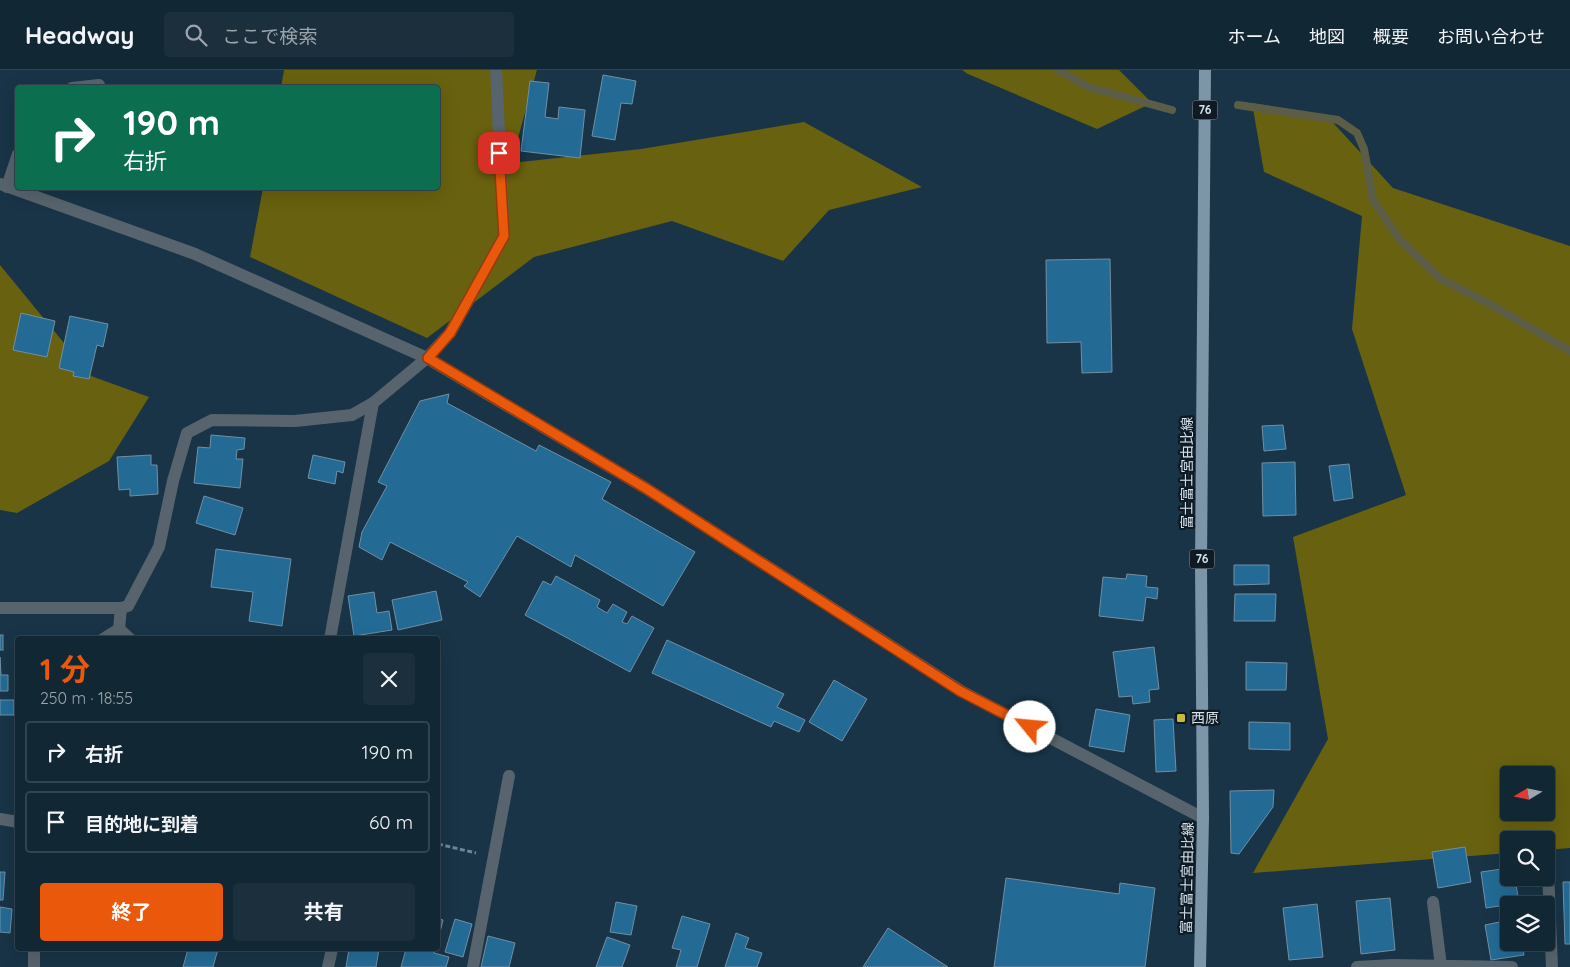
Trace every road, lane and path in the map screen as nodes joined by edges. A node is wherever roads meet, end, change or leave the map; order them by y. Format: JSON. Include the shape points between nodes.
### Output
{"nodes":[{"id":1,"x":496,"y":70,"type":"edge"},
{"id":2,"x":1205,"y":70,"type":"edge"},
{"id":3,"x":15,"y":161,"type":"edge"},
{"id":4,"x":4,"y":185,"type":"edge"},
{"id":5,"x":18,"y":190,"type":"edge"},
{"id":6,"x":428,"y":358,"type":"junction"},
{"id":7,"x":373,"y":403,"type":"junction"},
{"id":8,"x":0,"y":608,"type":"edge"},
{"id":9,"x":121,"y":608,"type":"junction"},
{"id":10,"x":119,"y":628,"type":"junction"},
{"id":11,"x":107,"y":636,"type":"edge"},
{"id":12,"x":127,"y":636,"type":"edge"},
{"id":13,"x":331,"y":636,"type":"edge"},
{"id":14,"x":510,"y":776,"type":"dead end"},
{"id":15,"x":1203,"y":818,"type":"junction"},
{"id":16,"x":0,"y":819,"type":"edge"},
{"id":17,"x":15,"y":822,"type":"edge"},
{"id":18,"x":440,"y":844,"type":"edge"},
{"id":19,"x":494,"y":857,"type":"junction"},
{"id":20,"x":1549,"y":886,"type":"edge"},
{"id":21,"x":1433,"y":902,"type":"dead end"},
{"id":22,"x":34,"y":951,"type":"edge"},
{"id":23,"x":332,"y":951,"type":"edge"},
{"id":24,"x":1441,"y":966,"type":"junction"},
{"id":25,"x":34,"y":967,"type":"edge"},
{"id":26,"x":328,"y":967,"type":"edge"},
{"id":27,"x":474,"y":967,"type":"edge"},
{"id":28,"x":1200,"y":967,"type":"edge"},
{"id":29,"x":1356,"y":967,"type":"edge"},
{"id":30,"x":1512,"y":967,"type":"edge"},
{"id":31,"x":1552,"y":967,"type":"edge"}],
"edges":[{"from":1,"to":6,"type":"street","via":[[504,236],[450,333]]},
{"from":2,"to":15,"type":"main road","name":"富士富士宮由比線","number":"76"},
{"from":3,"to":4,"type":"street"},
{"from":5,"to":6,"type":"street","via":[[195,254]]},
{"from":6,"to":7,"type":"street"},
{"from":6,"to":15,"type":"street","via":[[647,489],[960,691]]},
{"from":7,"to":9,"type":"street","via":[[352,415],[295,421],[212,420],[187,433],[172,481],[159,547],[128,606]]},
{"from":7,"to":13,"type":"street"},
{"from":8,"to":9,"type":"street"},
{"from":9,"to":10,"type":"street"},
{"from":10,"to":11,"type":"street"},
{"from":10,"to":12,"type":"street"},
{"from":14,"to":19,"type":"street"},
{"from":15,"to":28,"type":"main road","name":"富士富士宮由比線","number":"76"},
{"from":16,"to":17,"type":"street"},
{"from":18,"to":19,"type":"path"},
{"from":19,"to":27,"type":"street"},
{"from":20,"to":31,"type":"street"},
{"from":21,"to":24,"type":"street"},
{"from":22,"to":25,"type":"street"},
{"from":23,"to":26,"type":"street"},
{"from":24,"to":29,"type":"street"},
{"from":24,"to":30,"type":"street"}]}
